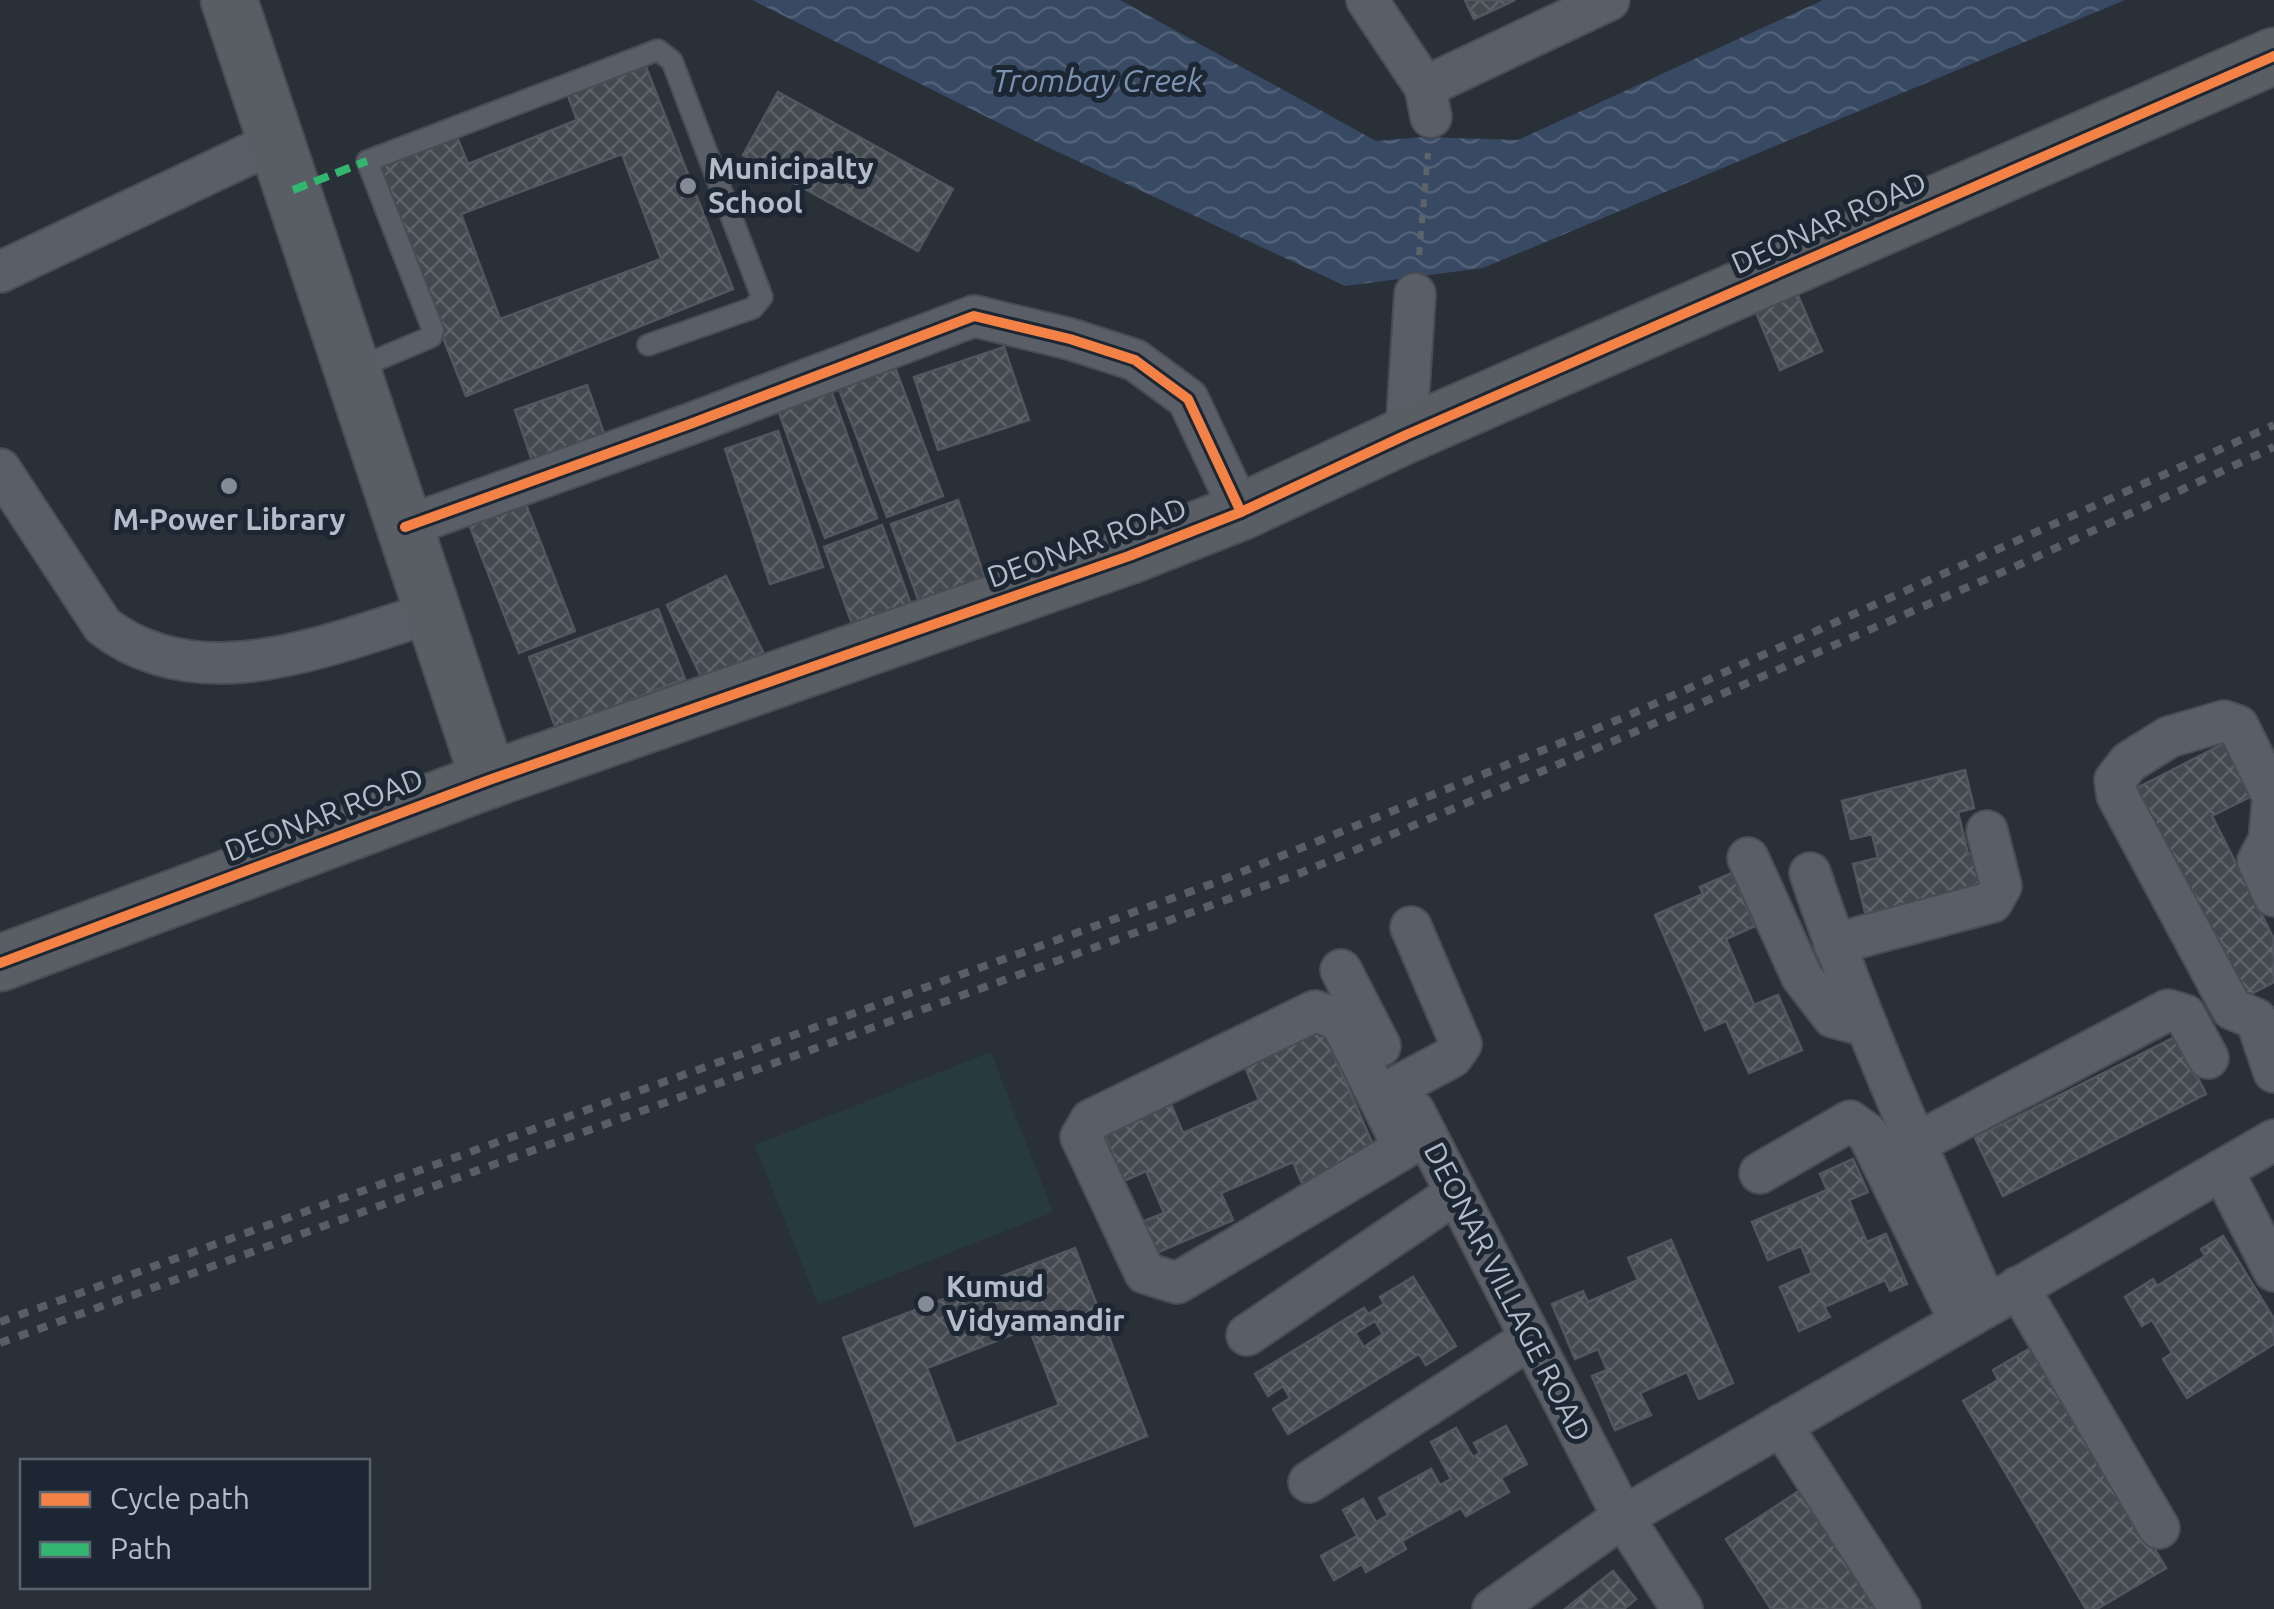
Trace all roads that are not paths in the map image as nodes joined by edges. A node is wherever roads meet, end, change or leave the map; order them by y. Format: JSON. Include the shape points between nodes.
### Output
{"nodes":[{"id":1,"x":229,"y":0,"type":"edge"},
{"id":2,"x":1367,"y":0,"type":"edge"},
{"id":3,"x":1608,"y":0,"type":"edge"},
{"id":4,"x":2274,"y":56,"type":"edge"},
{"id":5,"x":277,"y":140,"type":"junction"},
{"id":6,"x":0,"y":272,"type":"edge"},
{"id":7,"x":1415,"y":294,"type":"road end"},
{"id":8,"x":648,"y":345,"type":"dead end"},
{"id":9,"x":353,"y":370,"type":"junction"},
{"id":10,"x":1406,"y":435,"type":"junction"},
{"id":11,"x":0,"y":470,"type":"edge"},
{"id":12,"x":1241,"y":512,"type":"junction"},
{"id":13,"x":404,"y":526,"type":"junction"},
{"id":14,"x":433,"y":612,"type":"junction"},
{"id":15,"x":489,"y":780,"type":"junction"},
{"id":16,"x":1987,"y":830,"type":"dead end"},
{"id":17,"x":1748,"y":858,"type":"dead end"},
{"id":18,"x":1810,"y":873,"type":"dead end"},
{"id":19,"x":2274,"y":896,"type":"edge"},
{"id":20,"x":1411,"y":927,"type":"dead end"},
{"id":21,"x":1834,"y":944,"type":"junction"},
{"id":22,"x":0,"y":963,"type":"edge"},
{"id":23,"x":1341,"y":970,"type":"dead end"},
{"id":24,"x":2265,"y":1012,"type":"edge"},
{"id":25,"x":1867,"y":1026,"type":"junction"},
{"id":26,"x":2208,"y":1058,"type":"dead end"},
{"id":27,"x":2274,"y":1072,"type":"edge"},
{"id":28,"x":1400,"y":1085,"type":"junction"},
{"id":29,"x":2274,"y":1140,"type":"edge"},
{"id":30,"x":1415,"y":1141,"type":"junction"},
{"id":31,"x":1915,"y":1144,"type":"junction"},
{"id":32,"x":2222,"y":1170,"type":"junction"},
{"id":33,"x":1760,"y":1173,"type":"dead end"},
{"id":34,"x":1456,"y":1193,"type":"junction"},
{"id":35,"x":2274,"y":1271,"type":"edge"},
{"id":36,"x":1988,"y":1305,"type":"junction"},
{"id":37,"x":1246,"y":1334,"type":"dead end"},
{"id":38,"x":1531,"y":1338,"type":"junction"},
{"id":39,"x":1781,"y":1425,"type":"junction"},
{"id":40,"x":1309,"y":1482,"type":"dead end"},
{"id":41,"x":1624,"y":1517,"type":"junction"},
{"id":42,"x":2160,"y":1528,"type":"dead end"},
{"id":43,"x":1493,"y":1609,"type":"edge"},
{"id":44,"x":1682,"y":1609,"type":"edge"},
{"id":45,"x":1900,"y":1609,"type":"edge"}],
"edges":[{"from":1,"to":5,"type":"street"},
{"from":2,"to":3,"type":"street","via":[[1428,102]]},
{"from":4,"to":10,"type":"street","name":"DEONAR ROAD"},
{"from":5,"to":6,"type":"street"},
{"from":5,"to":9,"type":"street"},
{"from":7,"to":10,"type":"street"},
{"from":8,"to":9,"type":"lane","via":[[753,308],[762,297],[672,62],[658,50],[367,161],[433,330],[431,337]]},
{"from":9,"to":13,"type":"street"},
{"from":10,"to":12,"type":"street","name":"DEONAR ROAD"},
{"from":11,"to":14,"type":"street","via":[[103,626],[152,654],[211,665],[256,661]]},
{"from":12,"to":13,"type":"street","via":[[1188,399],[1135,360],[974,316]]},
{"from":12,"to":15,"type":"street","name":"DEONAR ROAD"},
{"from":13,"to":14,"type":"street"},
{"from":14,"to":15,"type":"street"},
{"from":15,"to":22,"type":"street","name":"DEONAR ROAD"},
{"from":16,"to":21,"type":"street","via":[[2001,886],[1992,902]]},
{"from":17,"to":25,"type":"street","via":[[1802,977],[1833,1017]]},
{"from":18,"to":21,"type":"street"},
{"from":19,"to":24,"type":"street","via":[[2258,861],[2269,840],[2273,797],[2238,726],[2224,721],[2170,737],[2129,762],[2116,780],[2117,796],[2232,1009]]},
{"from":20,"to":28,"type":"street","via":[[1461,1044],[1452,1057]]},
{"from":21,"to":25,"type":"street"},
{"from":23,"to":28,"type":"street","name":"DEONAR VILLAGE ROAD"},
{"from":24,"to":27,"type":"street"},
{"from":25,"to":31,"type":"street"},
{"from":26,"to":31,"type":"street","via":[[2185,1014],[2168,1010]]},
{"from":28,"to":30,"type":"street","name":"DEONAR VILLAGE ROAD"},
{"from":29,"to":32,"type":"street"},
{"from":30,"to":30,"type":"street","via":[[1177,1283],[1145,1273],[1081,1137],[1091,1120],[1316,1010],[1340,1020]]},
{"from":30,"to":34,"type":"street","name":"DEONAR VILLAGE ROAD"},
{"from":31,"to":36,"type":"street"},
{"from":32,"to":35,"type":"street"},
{"from":32,"to":36,"type":"street"},
{"from":33,"to":36,"type":"street","via":[[1850,1121],[1868,1134]]},
{"from":34,"to":37,"type":"street"},
{"from":34,"to":38,"type":"street","name":"DEONAR VILLAGE ROAD"},
{"from":36,"to":39,"type":"street"},
{"from":36,"to":42,"type":"street"},
{"from":38,"to":40,"type":"street"},
{"from":38,"to":41,"type":"street","name":"DEONAR VILLAGE ROAD"},
{"from":39,"to":41,"type":"street"},
{"from":39,"to":45,"type":"street"},
{"from":41,"to":43,"type":"street"},
{"from":41,"to":44,"type":"street","name":"DEONAR VILLAGE ROAD"}]}
